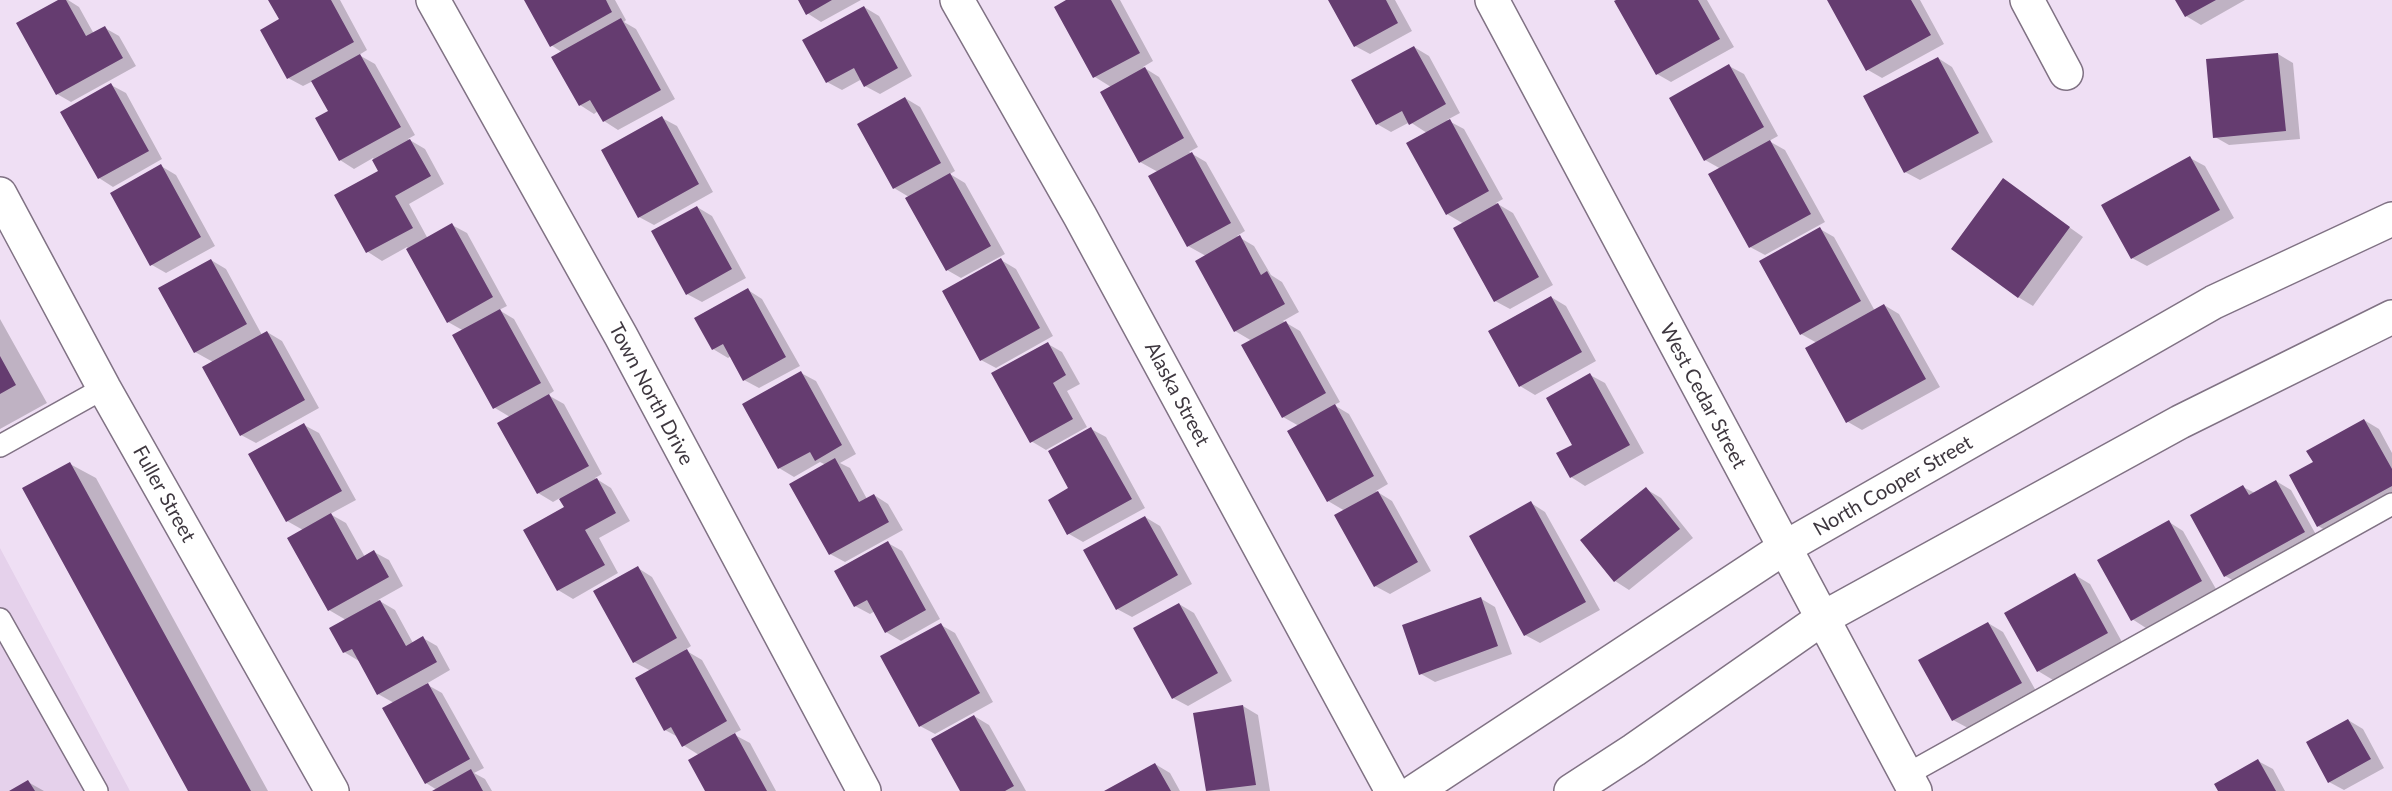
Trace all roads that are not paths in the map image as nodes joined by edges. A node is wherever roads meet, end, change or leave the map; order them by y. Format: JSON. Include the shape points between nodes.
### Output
{"nodes":[{"id":1,"x":433,"y":0,"type":"edge"},
{"id":2,"x":957,"y":0,"type":"edge"},
{"id":3,"x":1491,"y":0,"type":"edge"},
{"id":4,"x":2027,"y":0,"type":"edge"},
{"id":5,"x":2066,"y":73,"type":"dead end"},
{"id":6,"x":0,"y":194,"type":"edge"},
{"id":7,"x":2392,"y":219,"type":"edge"},
{"id":8,"x":2392,"y":318,"type":"edge"},
{"id":9,"x":104,"y":388,"type":"junction"},
{"id":10,"x":0,"y":446,"type":"edge"},
{"id":11,"x":2392,"y":504,"type":"edge"},
{"id":12,"x":1784,"y":548,"type":"junction"},
{"id":13,"x":1823,"y":618,"type":"junction"},
{"id":14,"x":0,"y":619,"type":"edge"},
{"id":15,"x":1910,"y":783,"type":"edge"},
{"id":16,"x":97,"y":791,"type":"edge"},
{"id":17,"x":332,"y":791,"type":"edge"},
{"id":18,"x":864,"y":791,"type":"edge"},
{"id":19,"x":1392,"y":791,"type":"edge"},
{"id":20,"x":1415,"y":791,"type":"edge"},
{"id":21,"x":1571,"y":791,"type":"edge"}],
"edges":[{"from":1,"to":18,"type":"street","name":"Town North Drive","via":[[621,336]]},
{"from":2,"to":19,"type":"street","name":"Alaska Street","via":[[1080,216]]},
{"from":3,"to":12,"type":"street","name":"West Cedar Street"},
{"from":4,"to":5,"type":"street"},
{"from":6,"to":9,"type":"street","name":"Fuller Street"},
{"from":7,"to":12,"type":"street","name":"North Cooper Street","via":[[2214,303]]},
{"from":8,"to":13,"type":"street","via":[[2180,422]]},
{"from":9,"to":10,"type":"lane"},
{"from":9,"to":17,"type":"street","name":"Fuller Street"},
{"from":11,"to":15,"type":"lane"},
{"from":12,"to":13,"type":"street","name":"West Cedar Street"},
{"from":12,"to":20,"type":"street","name":"North Cooper Street"},
{"from":13,"to":15,"type":"street","name":"West Cedar Street"},
{"from":13,"to":21,"type":"street"},
{"from":14,"to":16,"type":"lane"}]}
